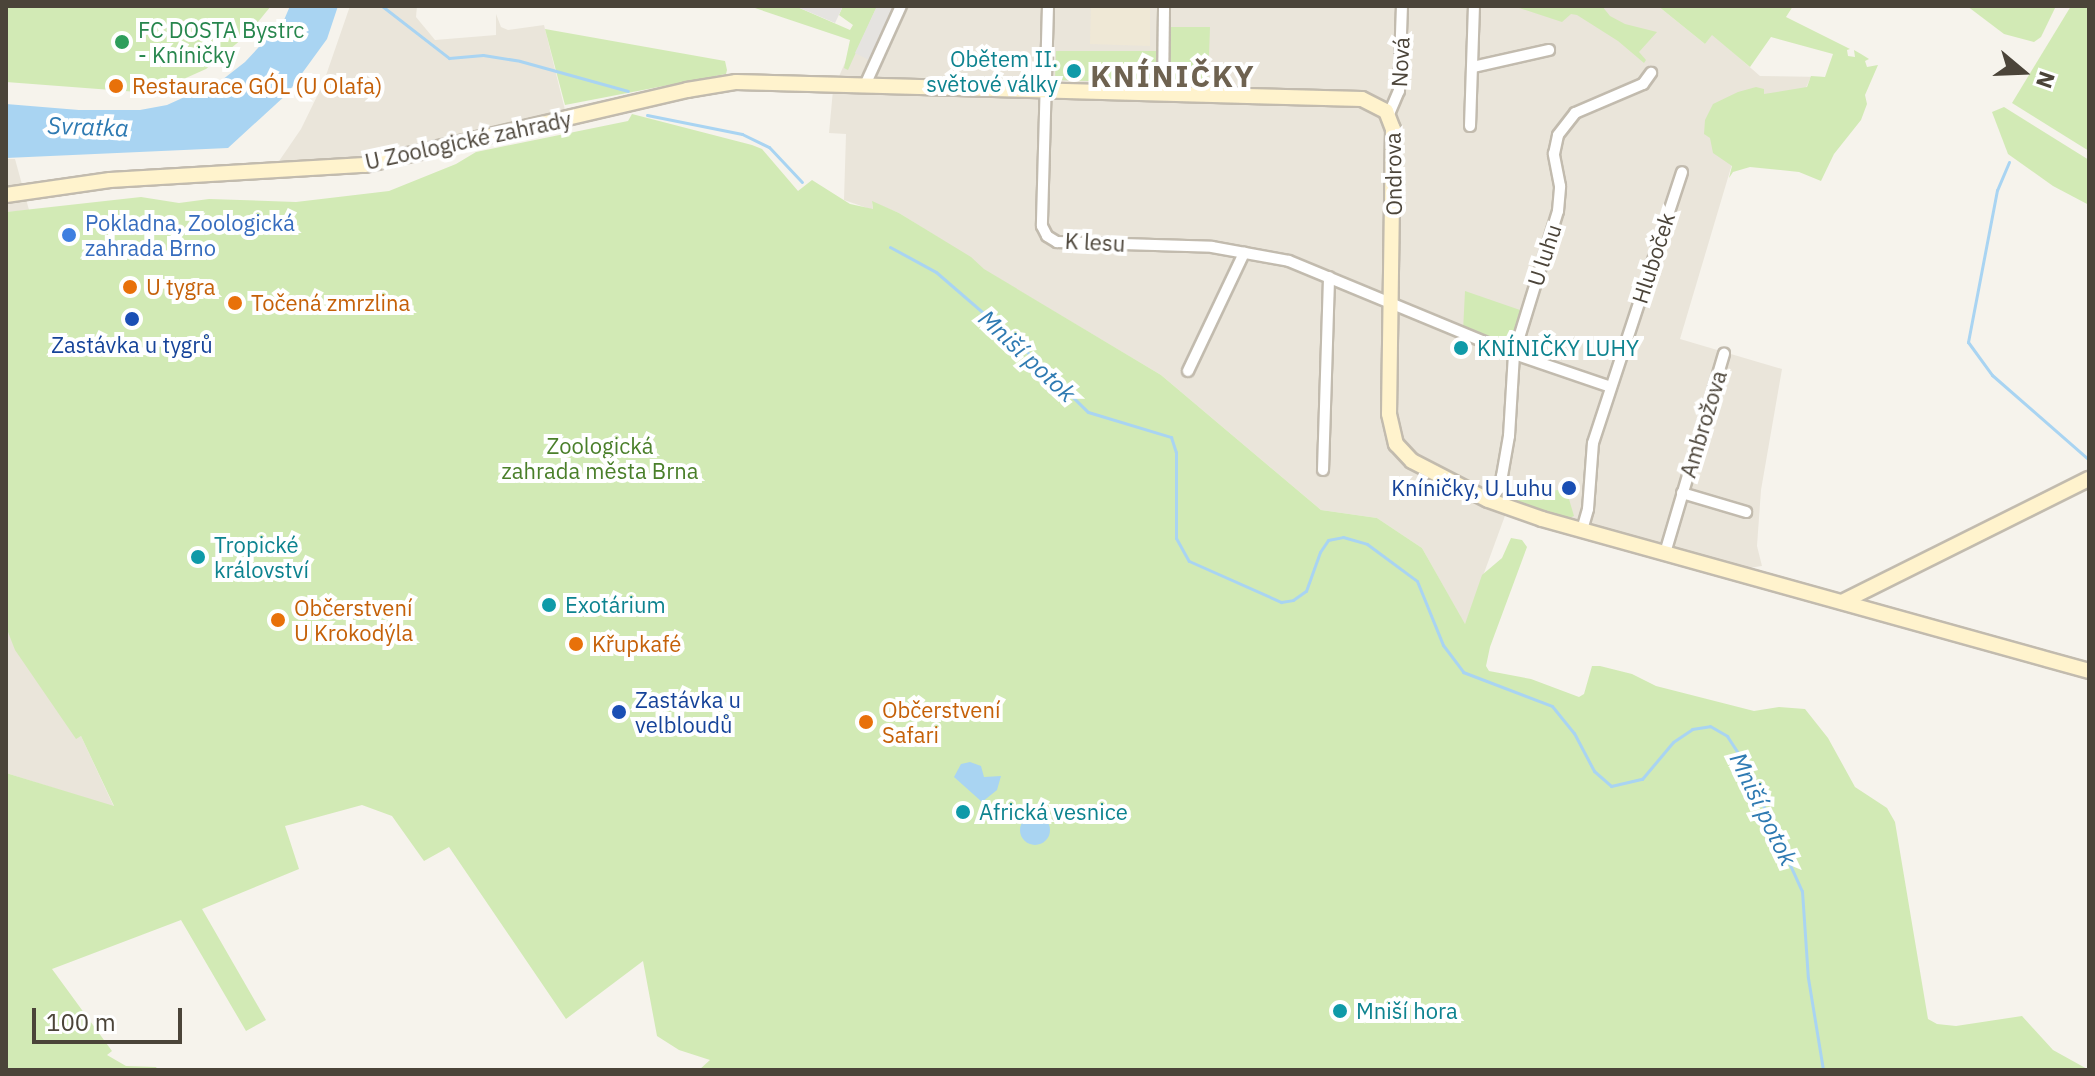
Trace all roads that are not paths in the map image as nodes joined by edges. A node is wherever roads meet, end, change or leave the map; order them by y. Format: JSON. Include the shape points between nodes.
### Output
{"nodes":[{"id":1,"x":901,"y":6,"type":"edge"},
{"id":2,"x":1048,"y":6,"type":"edge"},
{"id":3,"x":1164,"y":6,"type":"edge"},
{"id":4,"x":1402,"y":6,"type":"edge"},
{"id":5,"x":1474,"y":6,"type":"edge"},
{"id":6,"x":1549,"y":50,"type":"dead end"},
{"id":7,"x":1473,"y":67,"type":"junction"},
{"id":8,"x":1651,"y":73,"type":"dead end"},
{"id":9,"x":736,"y":82,"type":"joint"},
{"id":10,"x":866,"y":83,"type":"junction"},
{"id":11,"x":1045,"y":88,"type":"junction"},
{"id":12,"x":1163,"y":91,"type":"junction"},
{"id":13,"x":1389,"y":114,"type":"junction"},
{"id":14,"x":1470,"y":126,"type":"dead end"},
{"id":15,"x":1682,"y":172,"type":"dead end"},
{"id":16,"x":6,"y":195,"type":"edge"},
{"id":17,"x":1244,"y":253,"type":"junction"},
{"id":18,"x":1329,"y":277,"type":"junction"},
{"id":19,"x":1391,"y":301,"type":"junction"},
{"id":20,"x":1514,"y":354,"type":"junction"},
{"id":21,"x":1724,"y":354,"type":"dead end"},
{"id":22,"x":1188,"y":371,"type":"dead end"},
{"id":23,"x":1611,"y":387,"type":"junction"},
{"id":24,"x":1323,"y":470,"type":"dead end"},
{"id":25,"x":2089,"y":479,"type":"edge"},
{"id":26,"x":1682,"y":493,"type":"junction"},
{"id":27,"x":1488,"y":500,"type":"junction"},
{"id":28,"x":1746,"y":512,"type":"dead end"},
{"id":29,"x":1582,"y":530,"type":"junction"},
{"id":30,"x":1665,"y":553,"type":"junction"},
{"id":31,"x":1842,"y":602,"type":"junction"},
{"id":32,"x":2089,"y":671,"type":"edge"}],
"edges":[{"from":1,"to":10,"type":"street"},
{"from":2,"to":11,"type":"street","name":"K lesu"},
{"from":3,"to":12,"type":"street"},
{"from":4,"to":13,"type":"street","name":"Nová","via":[[1399,91]]},
{"from":5,"to":7,"type":"street"},
{"from":6,"to":7,"type":"street"},
{"from":7,"to":14,"type":"street"},
{"from":8,"to":20,"type":"street","name":"U luhu","via":[[1643,84],[1575,113],[1558,135],[1558,211]]},
{"from":9,"to":10,"type":"street","name":"Ondrova"},
{"from":9,"to":16,"type":"street","name":"U Zoologické zahrady","via":[[365,165],[110,180]]},
{"from":10,"to":11,"type":"street","name":"Ondrova"},
{"from":11,"to":12,"type":"street","name":"Ondrova"},
{"from":11,"to":17,"type":"street","name":"K lesu","via":[[1042,226],[1047,236],[1057,242],[1212,247]]},
{"from":12,"to":13,"type":"street","name":"Ondrova","via":[[1351,97],[1377,104]]},
{"from":13,"to":19,"type":"street","name":"Ondrova","via":[[1395,157]]},
{"from":15,"to":23,"type":"street","name":"Hluboček"},
{"from":17,"to":18,"type":"street","name":"K lesu","via":[[1289,261]]},
{"from":17,"to":22,"type":"street"},
{"from":18,"to":19,"type":"street","name":"K lesu"},
{"from":18,"to":24,"type":"street"},
{"from":19,"to":20,"type":"street","name":"K lesu"},
{"from":19,"to":27,"type":"street","name":"Ondrova","via":[[1388,403],[1396,444],[1423,469]]},
{"from":20,"to":23,"type":"street","name":"K lesu"},
{"from":20,"to":27,"type":"street","name":"U luhu","via":[[1500,488]]},
{"from":21,"to":26,"type":"street","name":"Ambrožova"},
{"from":23,"to":29,"type":"street","name":"Hluboček","via":[[1593,443]]},
{"from":25,"to":31,"type":"street"},
{"from":26,"to":28,"type":"street","name":"Ambrožova"},
{"from":26,"to":30,"type":"street","name":"Ambrožova"},
{"from":27,"to":29,"type":"street","name":"Ondrova"},
{"from":29,"to":30,"type":"street","name":"Ondrova"},
{"from":30,"to":31,"type":"street","name":"Ondrova"},
{"from":31,"to":32,"type":"street","name":"Ondrova"}]}
